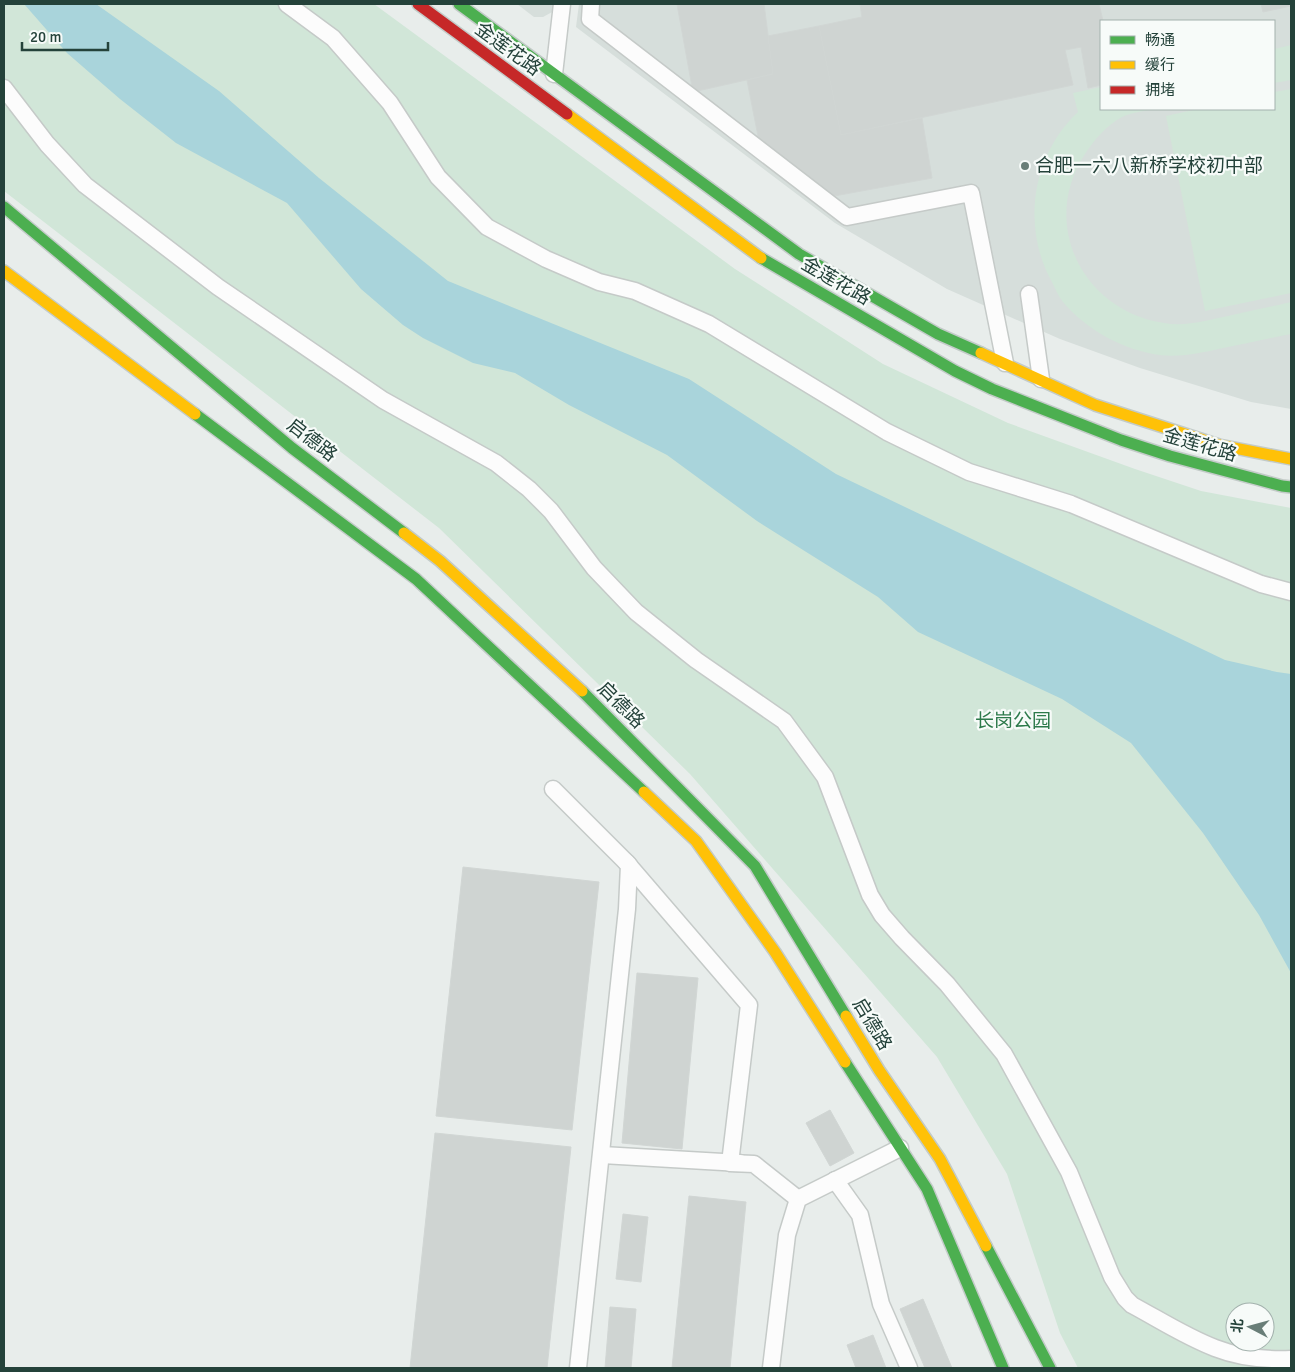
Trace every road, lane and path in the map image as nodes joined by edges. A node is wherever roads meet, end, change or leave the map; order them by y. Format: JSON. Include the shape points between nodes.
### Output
{"nodes":[{"id":1,"x":287,"y":4,"type":"edge"},
{"id":2,"x":418,"y":4,"type":"edge"},
{"id":3,"x":459,"y":4,"type":"edge"},
{"id":4,"x":562,"y":4,"type":"edge"},
{"id":5,"x":591,"y":4,"type":"edge"},
{"id":6,"x":554,"y":74,"type":"junction"},
{"id":7,"x":4,"y":88,"type":"edge"},
{"id":8,"x":4,"y":207,"type":"edge"},
{"id":9,"x":4,"y":271,"type":"edge"},
{"id":10,"x":1029,"y":294,"type":"dead end"},
{"id":11,"x":1006,"y":363,"type":"junction"},
{"id":12,"x":1041,"y":379,"type":"junction"},
{"id":13,"x":1291,"y":459,"type":"edge"},
{"id":14,"x":1291,"y":486,"type":"edge"},
{"id":15,"x":1291,"y":592,"type":"edge"},
{"id":16,"x":553,"y":789,"type":"dead end"},
{"id":17,"x":629,"y":865,"type":"junction"},
{"id":18,"x":900,"y":1148,"type":"junction"},
{"id":19,"x":602,"y":1155,"type":"junction"},
{"id":20,"x":730,"y":1162,"type":"junction"},
{"id":21,"x":835,"y":1180,"type":"junction"},
{"id":22,"x":798,"y":1199,"type":"junction"},
{"id":23,"x":1291,"y":1359,"type":"edge"},
{"id":24,"x":578,"y":1368,"type":"edge"},
{"id":25,"x":772,"y":1368,"type":"edge"},
{"id":26,"x":909,"y":1368,"type":"edge"},
{"id":27,"x":1003,"y":1368,"type":"edge"},
{"id":28,"x":1050,"y":1368,"type":"edge"}],
"edges":[{"from":1,"to":15,"type":"lane","via":[[333,38],[390,103],[438,177],[487,226],[546,259],[599,282],[635,291],[709,324],[887,432],[969,472],[1071,504],[1261,584]]},
{"from":2,"to":14,"type":"main road","name":"金莲花路","via":[[763,259],[955,371],[1121,440],[1170,456]]},
{"from":3,"to":6,"type":"main road","name":"金莲花路"},
{"from":4,"to":6,"type":"lane"},
{"from":5,"to":11,"type":"lane","via":[[590,19],[847,217],[971,193]]},
{"from":6,"to":11,"type":"main road","name":"金莲花路","via":[[799,254],[938,334]]},
{"from":7,"to":23,"type":"lane","via":[[46,144],[85,185],[218,287],[383,400],[502,468],[551,511],[594,568],[636,612],[696,660],[784,721],[825,777],[870,895],[882,915],[947,984],[1004,1054],[1068,1172],[1112,1277],[1125,1298],[1132,1305],[1216,1349],[1279,1360]]},
{"from":8,"to":28,"type":"main road","name":"启德路","via":[[292,448],[440,561],[565,674],[755,866],[879,1070],[940,1159]]},
{"from":9,"to":18,"type":"main road","via":[[416,579],[696,841],[775,952]]},
{"from":10,"to":12,"type":"lane"},
{"from":11,"to":12,"type":"main road","name":"金莲花路"},
{"from":12,"to":13,"type":"main road","name":"金莲花路","via":[[1095,405],[1219,445]]},
{"from":16,"to":17,"type":"lane"},
{"from":17,"to":19,"type":"lane"},
{"from":17,"to":20,"type":"lane","via":[[749,1006]]},
{"from":18,"to":21,"type":"lane"},
{"from":18,"to":27,"type":"main road","via":[[927,1189]]},
{"from":19,"to":20,"type":"lane"},
{"from":19,"to":24,"type":"lane"},
{"from":20,"to":22,"type":"lane","via":[[754,1164]]},
{"from":21,"to":22,"type":"lane"},
{"from":21,"to":26,"type":"lane","via":[[860,1215],[881,1304]]},
{"from":22,"to":25,"type":"lane","via":[[787,1235]]}]}
